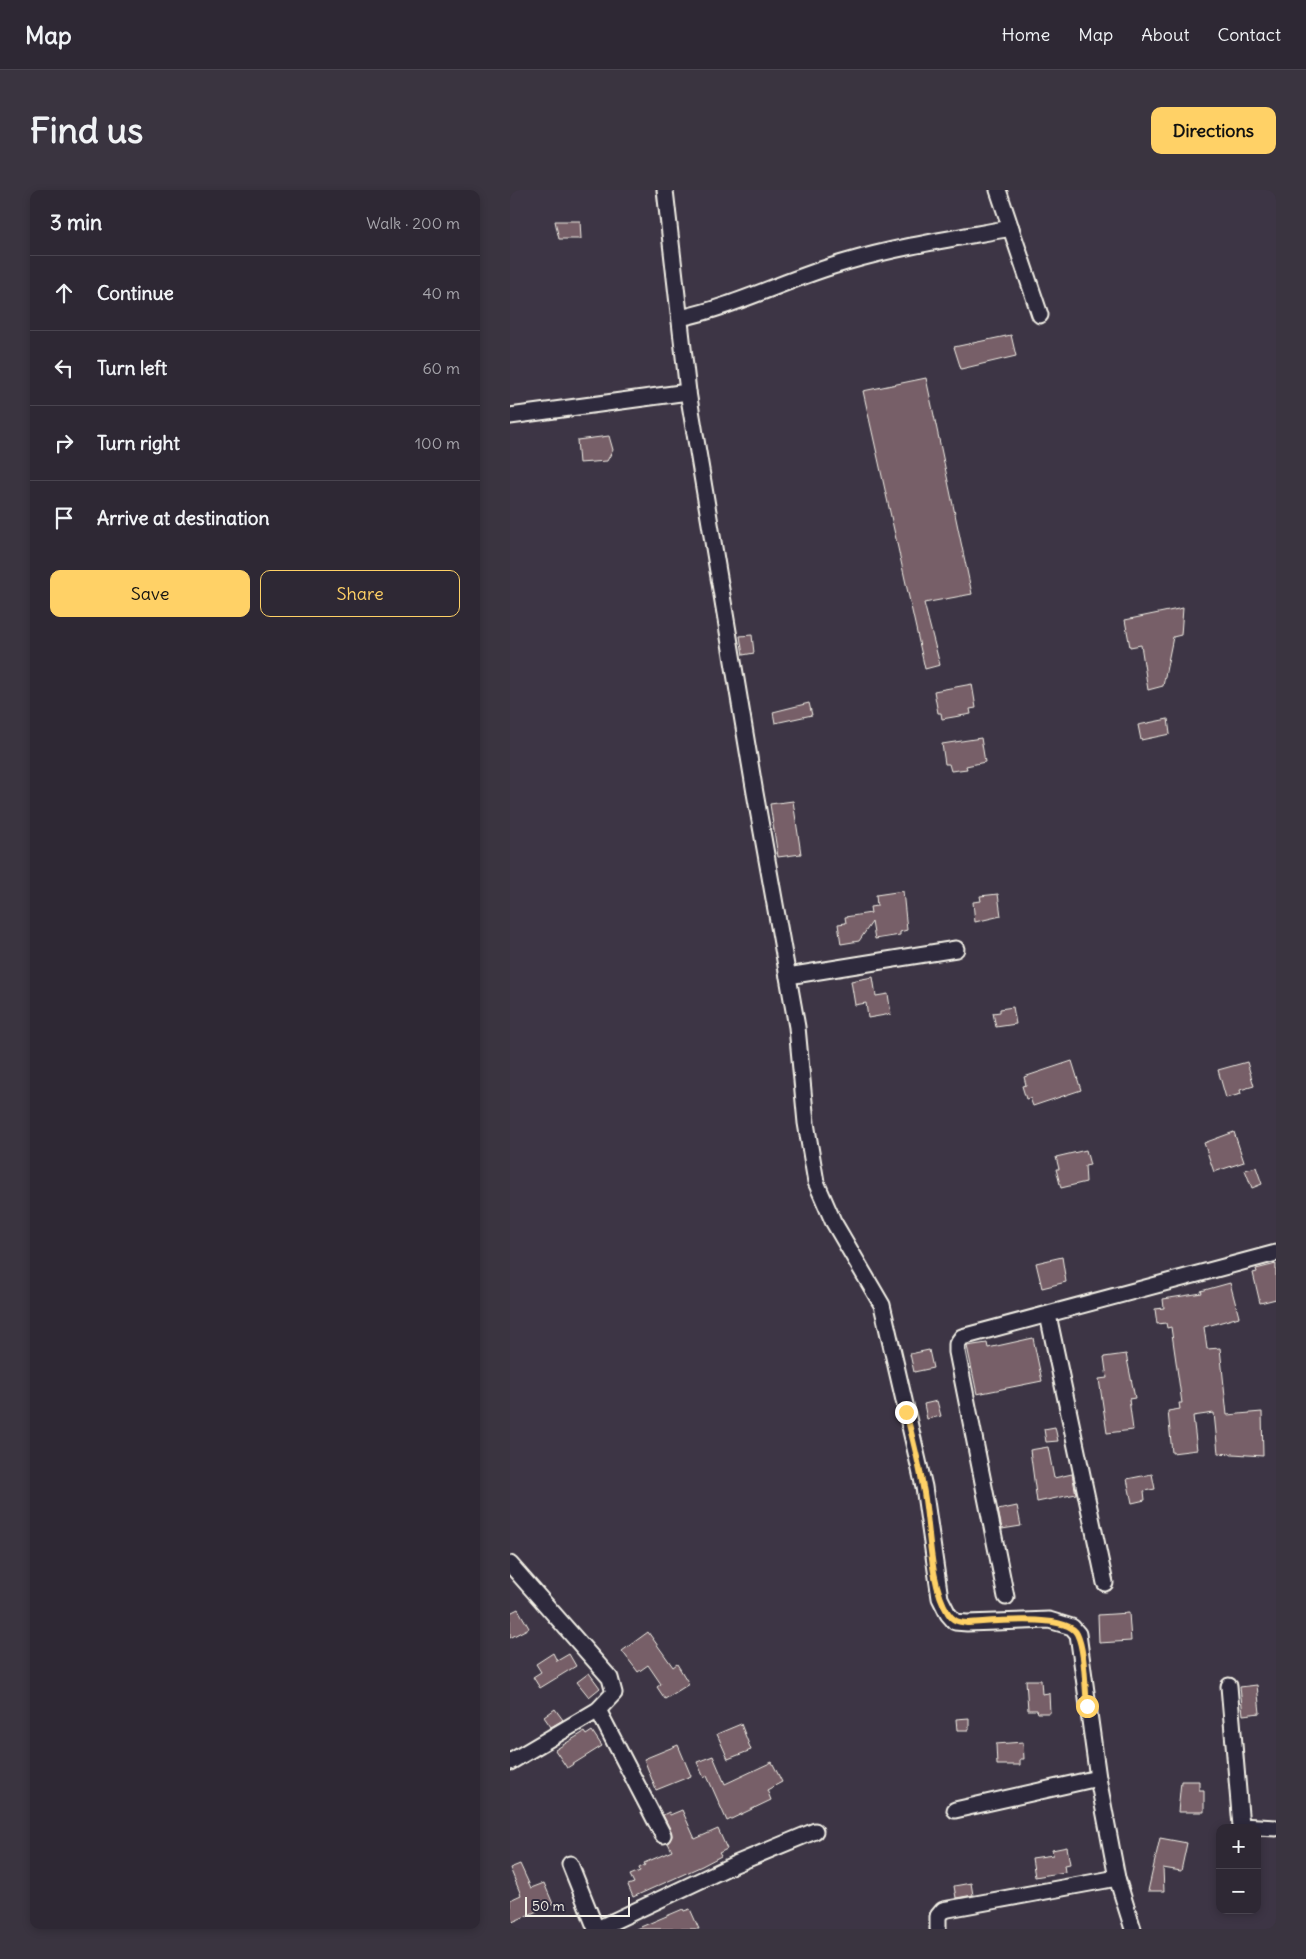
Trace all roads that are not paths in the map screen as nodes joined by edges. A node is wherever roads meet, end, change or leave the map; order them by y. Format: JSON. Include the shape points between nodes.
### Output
{"nodes":[{"id":1,"x":665,"y":190,"type":"edge"},
{"id":2,"x":998,"y":190,"type":"edge"},
{"id":3,"x":1011,"y":228,"type":"junction"},
{"id":4,"x":1040,"y":315,"type":"dead end"},
{"id":5,"x":680,"y":318,"type":"junction"},
{"id":6,"x":688,"y":392,"type":"junction"},
{"id":7,"x":510,"y":416,"type":"edge"},
{"id":8,"x":956,"y":949,"type":"dead end"},
{"id":9,"x":788,"y":976,"type":"junction"},
{"id":10,"x":1276,"y":1253,"type":"edge"},
{"id":11,"x":1048,"y":1315,"type":"junction"},
{"id":12,"x":510,"y":1564,"type":"edge"},
{"id":13,"x":1104,"y":1584,"type":"dead end"},
{"id":14,"x":1006,"y":1597,"type":"dead end"},
{"id":15,"x":1229,"y":1686,"type":"dead end"},
{"id":16,"x":598,"y":1710,"type":"junction"},
{"id":17,"x":510,"y":1762,"type":"edge"},
{"id":18,"x":1098,"y":1778,"type":"junction"},
{"id":19,"x":955,"y":1810,"type":"dead end"},
{"id":20,"x":1276,"y":1828,"type":"edge"},
{"id":21,"x":815,"y":1831,"type":"dead end"},
{"id":22,"x":663,"y":1835,"type":"dead end"},
{"id":23,"x":570,"y":1864,"type":"dead end"},
{"id":24,"x":1117,"y":1878,"type":"junction"},
{"id":25,"x":596,"y":1929,"type":"edge"},
{"id":26,"x":938,"y":1929,"type":"edge"},
{"id":27,"x":1134,"y":1929,"type":"edge"}],
"edges":[{"from":1,"to":5,"type":"street"},
{"from":2,"to":3,"type":"street"},
{"from":3,"to":4,"type":"street"},
{"from":3,"to":5,"type":"street","via":[[902,248],[847,262],[806,274],[722,308]]},
{"from":5,"to":6,"type":"street"},
{"from":6,"to":7,"type":"street"},
{"from":6,"to":9,"type":"street"},
{"from":8,"to":9,"type":"street"},
{"from":9,"to":18,"type":"street","via":[[816,1182],[833,1221],[882,1305],[924,1487],[940,1598],[955,1622],[1049,1620],[1072,1627],[1078,1634]]},
{"from":10,"to":11,"type":"street"},
{"from":11,"to":13,"type":"street"},
{"from":11,"to":14,"type":"street","via":[[973,1332],[962,1337],[957,1344]]},
{"from":12,"to":16,"type":"street","via":[[610,1678],[614,1692]]},
{"from":15,"to":20,"type":"street","via":[[1241,1826]]},
{"from":16,"to":17,"type":"street"},
{"from":16,"to":22,"type":"street"},
{"from":18,"to":19,"type":"street"},
{"from":18,"to":24,"type":"street"},
{"from":21,"to":25,"type":"street"},
{"from":23,"to":25,"type":"street"},
{"from":24,"to":26,"type":"street","via":[[943,1910],[938,1916]]},
{"from":24,"to":27,"type":"street"}]}
